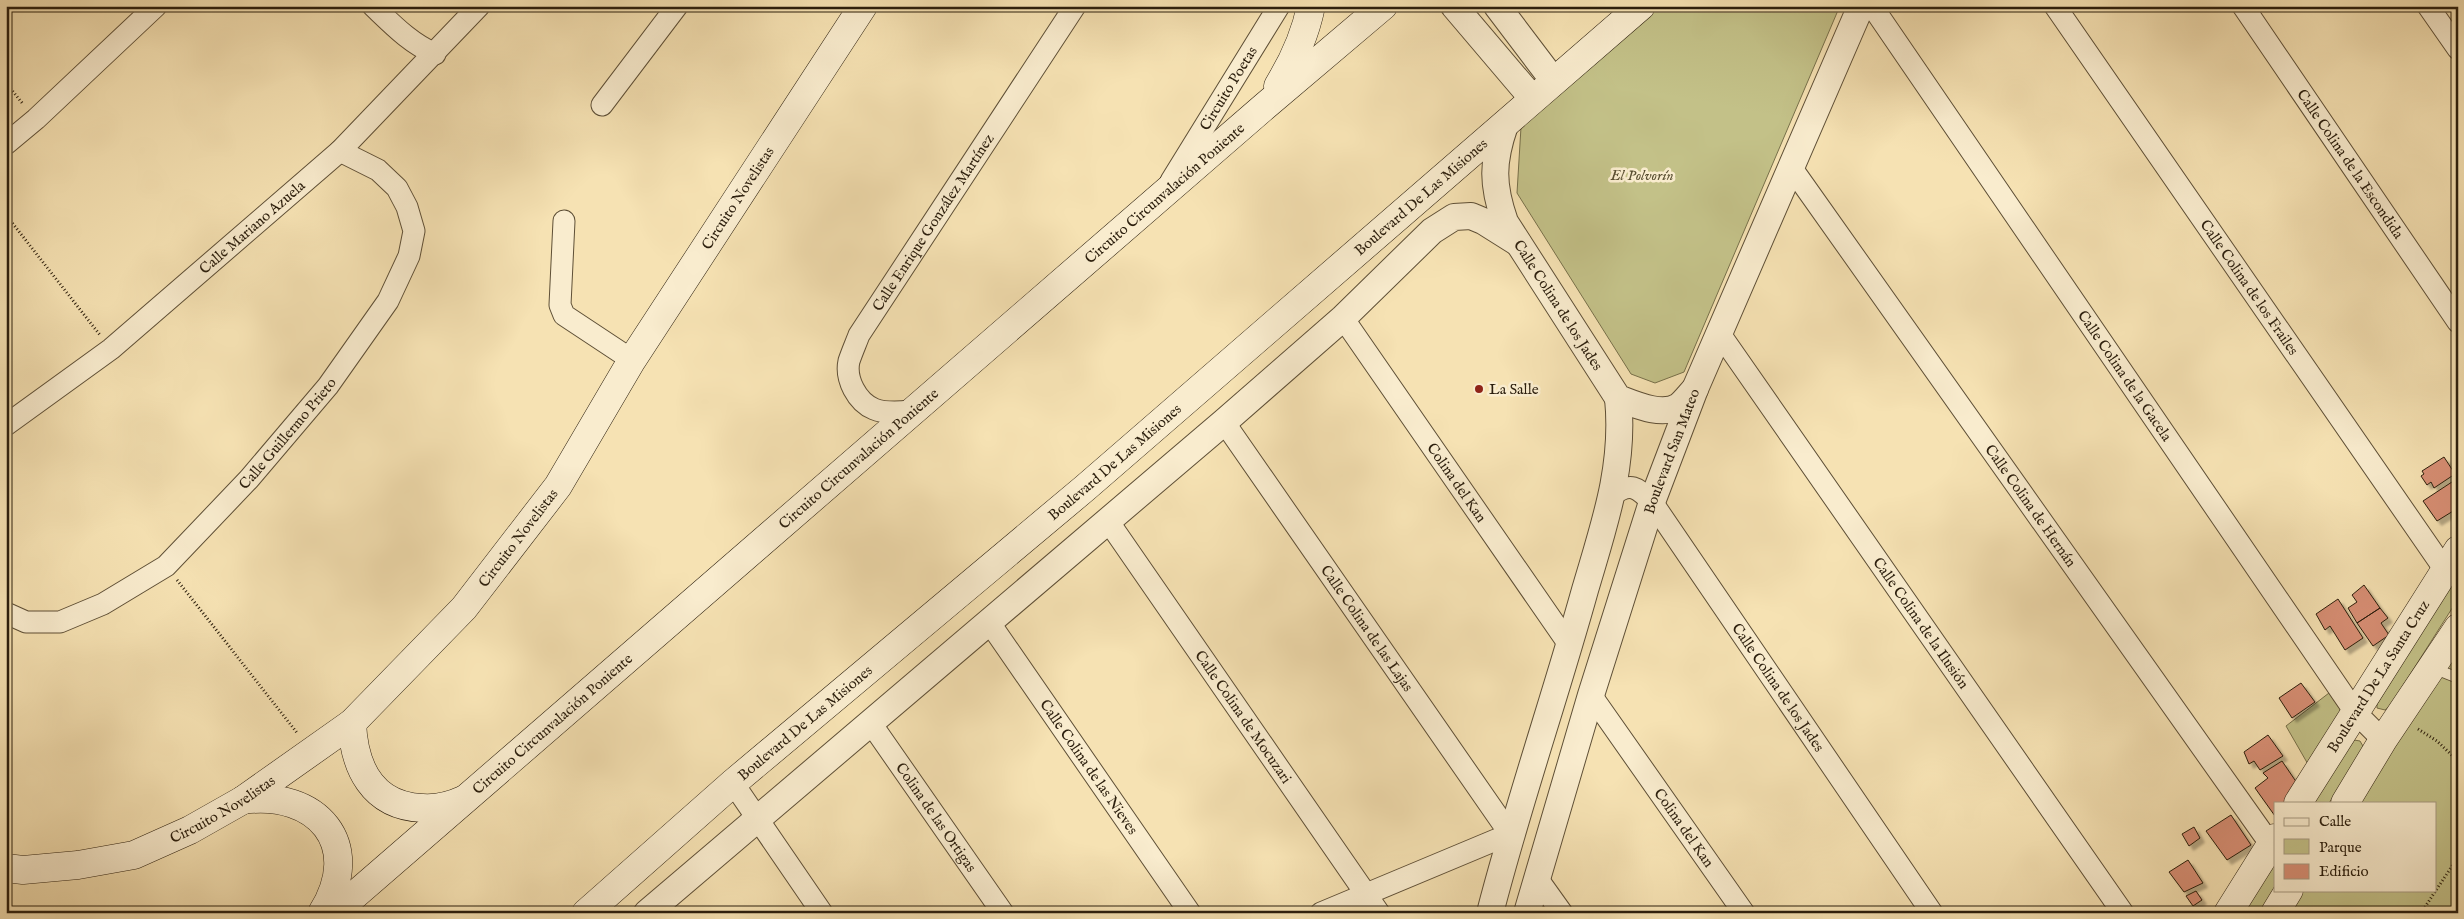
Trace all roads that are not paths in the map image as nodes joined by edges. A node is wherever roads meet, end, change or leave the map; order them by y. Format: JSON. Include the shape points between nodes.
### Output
{"nodes":[{"id":1,"x":156,"y":6,"type":"edge"},
{"id":2,"x":373,"y":6,"type":"edge"},
{"id":3,"x":479,"y":6,"type":"edge"},
{"id":4,"x":677,"y":6,"type":"edge"},
{"id":5,"x":863,"y":6,"type":"edge"},
{"id":6,"x":1075,"y":6,"type":"edge"},
{"id":7,"x":1279,"y":6,"type":"edge"},
{"id":8,"x":1311,"y":6,"type":"edge"},
{"id":9,"x":1383,"y":6,"type":"edge"},
{"id":10,"x":1454,"y":6,"type":"edge"},
{"id":11,"x":1497,"y":6,"type":"edge"},
{"id":12,"x":1641,"y":6,"type":"edge"},
{"id":13,"x":1860,"y":6,"type":"edge"},
{"id":14,"x":1872,"y":6,"type":"edge"},
{"id":15,"x":2055,"y":6,"type":"edge"},
{"id":16,"x":2243,"y":6,"type":"edge"},
{"id":17,"x":2428,"y":6,"type":"edge"},
{"id":18,"x":2458,"y":49,"type":"edge"},
{"id":19,"x":435,"y":54,"type":"junction"},
{"id":20,"x":1553,"y":80,"type":"junction"},
{"id":21,"x":1533,"y":99,"type":"junction"},
{"id":22,"x":602,"y":105,"type":"dead end"},
{"id":23,"x":1264,"y":106,"type":"junction"},
{"id":24,"x":1505,"y":125,"type":"junction"},
{"id":25,"x":6,"y":144,"type":"edge"},
{"id":26,"x":340,"y":151,"type":"junction"},
{"id":27,"x":1791,"y":167,"type":"junction"},
{"id":28,"x":1161,"y":196,"type":"junction"},
{"id":29,"x":564,"y":221,"type":"dead end"},
{"id":30,"x":1518,"y":243,"type":"junction"},
{"id":31,"x":1343,"y":318,"type":"junction"},
{"id":32,"x":2458,"y":322,"type":"edge"},
{"id":33,"x":1720,"y":334,"type":"junction"},
{"id":34,"x":632,"y":360,"type":"junction"},
{"id":35,"x":1695,"y":389,"type":"junction"},
{"id":36,"x":1618,"y":398,"type":"junction"},
{"id":37,"x":913,"y":411,"type":"junction"},
{"id":38,"x":1224,"y":422,"type":"junction"},
{"id":39,"x":6,"y":425,"type":"edge"},
{"id":40,"x":1612,"y":495,"type":"junction"},
{"id":41,"x":1652,"y":502,"type":"junction"},
{"id":42,"x":1108,"y":521,"type":"junction"},
{"id":43,"x":2452,"y":560,"type":"edge"},
{"id":44,"x":6,"y":613,"type":"edge"},
{"id":45,"x":988,"y":622,"type":"junction"},
{"id":46,"x":2458,"y":628,"type":"edge"},
{"id":47,"x":1570,"y":646,"type":"junction"},
{"id":48,"x":2432,"y":668,"type":"junction"},
{"id":49,"x":2458,"y":678,"type":"edge"},
{"id":50,"x":1591,"y":695,"type":"junction"},
{"id":51,"x":2355,"y":712,"type":"junction"},
{"id":52,"x":870,"y":722,"type":"junction"},
{"id":53,"x":352,"y":723,"type":"junction"},
{"id":54,"x":2383,"y":740,"type":"junction"},
{"id":55,"x":733,"y":783,"type":"junction"},
{"id":56,"x":471,"y":796,"type":"junction"},
{"id":57,"x":243,"y":800,"type":"junction"},
{"id":58,"x":2299,"y":802,"type":"edge"},
{"id":59,"x":2346,"y":802,"type":"edge"},
{"id":60,"x":758,"y":818,"type":"junction"},
{"id":61,"x":1510,"y":834,"type":"junction"},
{"id":62,"x":2273,"y":842,"type":"edge"},
{"id":63,"x":6,"y":868,"type":"edge"},
{"id":64,"x":1536,"y":878,"type":"junction"},
{"id":65,"x":2288,"y":892,"type":"edge"},
{"id":66,"x":1366,"y":893,"type":"junction"},
{"id":67,"x":322,"y":913,"type":"edge"},
{"id":68,"x":334,"y":913,"type":"edge"},
{"id":69,"x":586,"y":913,"type":"edge"},
{"id":70,"x":647,"y":913,"type":"edge"},
{"id":71,"x":822,"y":913,"type":"edge"},
{"id":72,"x":1003,"y":913,"type":"edge"},
{"id":73,"x":1190,"y":913,"type":"edge"},
{"id":74,"x":1320,"y":913,"type":"edge"},
{"id":75,"x":1379,"y":913,"type":"edge"},
{"id":76,"x":1490,"y":913,"type":"edge"},
{"id":77,"x":1527,"y":913,"type":"edge"},
{"id":78,"x":1562,"y":913,"type":"edge"},
{"id":79,"x":1744,"y":913,"type":"edge"},
{"id":80,"x":1932,"y":913,"type":"edge"},
{"id":81,"x":2123,"y":913,"type":"edge"},
{"id":82,"x":2228,"y":913,"type":"edge"},
{"id":83,"x":2275,"y":913,"type":"edge"}],
"edges":[{"from":1,"to":25,"type":"street"},
{"from":2,"to":19,"type":"street","via":[[407,39]]},
{"from":3,"to":19,"type":"street","name":"Calle Mariano Azuela"},
{"from":4,"to":22,"type":"street"},
{"from":5,"to":34,"type":"main road","name":"Circuito Novelistas"},
{"from":6,"to":37,"type":"street","name":"Calle Enrique González Martínez","via":[[859,335],[849,362],[850,383],[858,396],[874,409]]},
{"from":7,"to":28,"type":"street","name":"Circuito Poetas"},
{"from":8,"to":23,"type":"main road","via":[[1293,61]]},
{"from":9,"to":23,"type":"main road","name":"Circuito Circunvalación Poniente"},
{"from":10,"to":21,"type":"street"},
{"from":11,"to":20,"type":"street"},
{"from":12,"to":20,"type":"main road","name":"Boulevard De Las Misiones"},
{"from":13,"to":27,"type":"street","name":"Boulevard San Mateo"},
{"from":14,"to":51,"type":"street","name":"Calle Colina de la Gacela"},
{"from":15,"to":43,"type":"street","name":"Calle Colina de los Frailes"},
{"from":16,"to":32,"type":"street","name":"Calle Colina de la Escondida"},
{"from":17,"to":18,"type":"street"},
{"from":19,"to":26,"type":"street","name":"Calle Mariano Azuela"},
{"from":20,"to":21,"type":"main road","name":"Boulevard De Las Misiones"},
{"from":21,"to":24,"type":"main road","name":"Boulevard De Las Misiones"},
{"from":23,"to":28,"type":"main road","name":"Circuito Circunvalación Poniente"},
{"from":24,"to":30,"type":"street","name":"Calle Colina de los Jades","via":[[1497,148],[1494,173],[1505,222]]},
{"from":24,"to":55,"type":"main road","name":"Boulevard De Las Misiones","via":[[1093,481]]},
{"from":26,"to":39,"type":"street","name":"Calle Mariano Azuela","via":[[111,349]]},
{"from":26,"to":44,"type":"street","name":"Calle Guillermo Prieto","via":[[378,170],[397,188],[414,231],[408,256],[388,300],[328,386],[249,479],[166,566],[103,604],[60,622],[26,622]]},
{"from":27,"to":33,"type":"street","name":"Boulevard San Mateo"},
{"from":27,"to":62,"type":"street","name":"Calle Colina de Hernán"},
{"from":28,"to":37,"type":"main road","name":"Circuito Circunvalación Poniente"},
{"from":29,"to":34,"type":"street","via":[[560,306],[564,315]]},
{"from":30,"to":31,"type":"street","via":[[1484,221],[1471,216],[1454,217],[1432,231]]},
{"from":30,"to":36,"type":"street","name":"Calle Colina de los Jades"},
{"from":31,"to":38,"type":"street"},
{"from":31,"to":47,"type":"street","name":"Colina del Kan"},
{"from":33,"to":35,"type":"street","name":"Boulevard San Mateo"},
{"from":33,"to":81,"type":"street","name":"Calle Colina de la Ilusión"},
{"from":34,"to":53,"type":"main road","name":"Circuito Novelistas","via":[[558,486],[464,608]]},
{"from":35,"to":36,"type":"street","via":[[1678,407],[1663,409],[1650,409]]},
{"from":35,"to":41,"type":"street","name":"Boulevard San Mateo"},
{"from":36,"to":40,"type":"street","via":[[1620,448]]},
{"from":37,"to":56,"type":"main road","name":"Circuito Circunvalación Poniente"},
{"from":38,"to":42,"type":"street"},
{"from":38,"to":61,"type":"street","name":"Calle Colina de las Lajas"},
{"from":40,"to":41,"type":"street","name":"Calle Colina de los Jades","via":[[1624,487],[1632,487]]},
{"from":40,"to":47,"type":"street"},
{"from":41,"to":50,"type":"street","name":"Boulevard San Mateo"},
{"from":41,"to":80,"type":"street","name":"Calle Colina de los Jades"},
{"from":42,"to":45,"type":"street"},
{"from":42,"to":66,"type":"street","name":"Calle Colina de Mocuzari"},
{"from":43,"to":51,"type":"main road","name":"Boulevard De La Santa Cruz"},
{"from":45,"to":52,"type":"street"},
{"from":45,"to":73,"type":"street","name":"Calle Colina de las Nieves"},
{"from":46,"to":48,"type":"main road"},
{"from":47,"to":61,"type":"street"},
{"from":48,"to":49,"type":"lane"},
{"from":48,"to":54,"type":"main road"},
{"from":50,"to":64,"type":"street","name":"Boulevard San Mateo"},
{"from":50,"to":79,"type":"street","name":"Colina del Kan"},
{"from":51,"to":54,"type":"street","name":"Calle Colina de la Gacela"},
{"from":51,"to":58,"type":"main road","name":"Boulevard De La Santa Cruz"},
{"from":52,"to":60,"type":"street"},
{"from":52,"to":72,"type":"street","name":"Colina de las Ortigas"},
{"from":53,"to":56,"type":"main road","via":[[353,742],[362,769],[381,795],[404,806],[430,808]]},
{"from":53,"to":57,"type":"main road","name":"Circuito Novelistas"},
{"from":54,"to":59,"type":"main road"},
{"from":55,"to":60,"type":"street"},
{"from":55,"to":69,"type":"main road","name":"Boulevard De Las Misiones"},
{"from":56,"to":68,"type":"main road","name":"Circuito Circunvalación Poniente"},
{"from":57,"to":63,"type":"main road","name":"Circuito Novelistas","via":[[190,830],[134,855],[78,865],[23,870]]},
{"from":57,"to":67,"type":"main road","via":[[269,798],[294,805],[317,819],[335,840],[339,870]]},
{"from":60,"to":70,"type":"street"},
{"from":60,"to":71,"type":"street"},
{"from":61,"to":66,"type":"street"},
{"from":61,"to":76,"type":"street"},
{"from":62,"to":82,"type":"main road"},
{"from":64,"to":77,"type":"street","name":"Boulevard San Mateo"},
{"from":64,"to":78,"type":"street"},
{"from":65,"to":83,"type":"main road"},
{"from":66,"to":74,"type":"street"},
{"from":66,"to":75,"type":"street","name":"Calle Colina de Mocuzari"}]}
